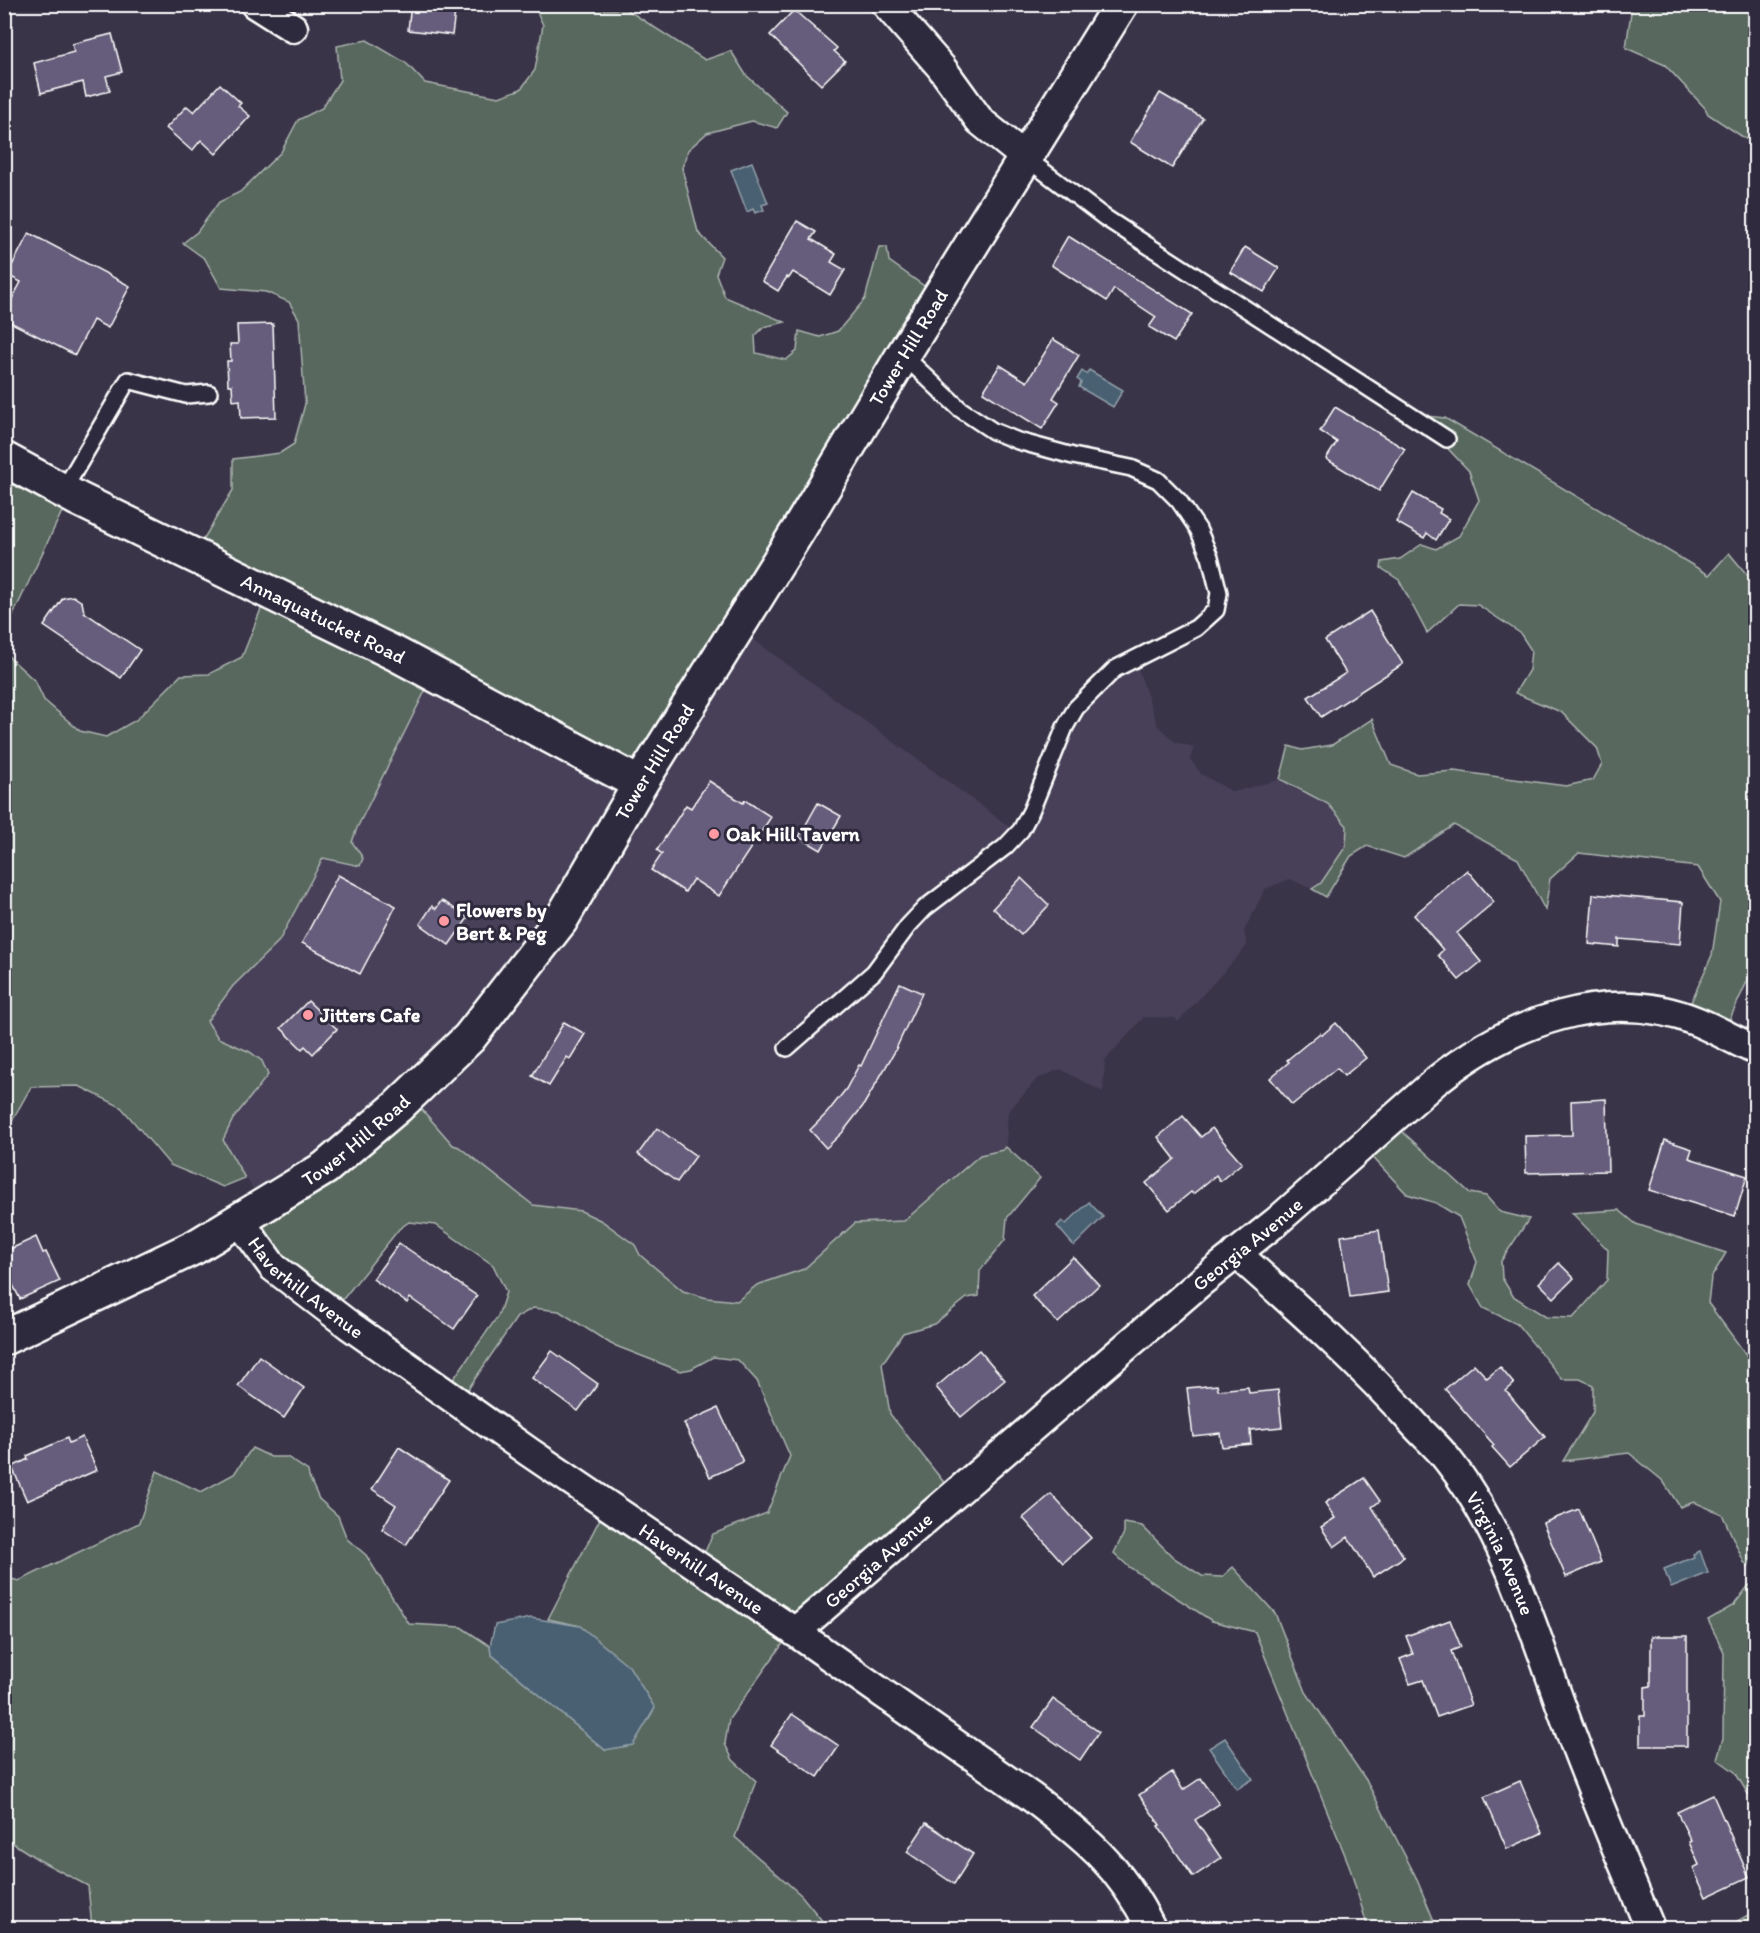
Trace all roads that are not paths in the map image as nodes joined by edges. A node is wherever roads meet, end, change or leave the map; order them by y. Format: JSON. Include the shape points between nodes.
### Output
{"nodes":[{"id":1,"x":255,"y":4,"type":"edge"},
{"id":2,"x":886,"y":4,"type":"edge"},
{"id":3,"x":1121,"y":4,"type":"edge"},
{"id":4,"x":293,"y":28,"type":"dead end"},
{"id":5,"x":1026,"y":158,"type":"junction"},
{"id":6,"x":903,"y":355,"type":"junction"},
{"id":7,"x":208,"y":393,"type":"dead end"},
{"id":8,"x":1447,"y":439,"type":"dead end"},
{"id":9,"x":4,"y":459,"type":"edge"},
{"id":10,"x":63,"y":491,"type":"junction"},
{"id":11,"x":640,"y":784,"type":"junction"},
{"id":12,"x":787,"y":1048,"type":"dead end"},
{"id":13,"x":1755,"y":1050,"type":"edge"},
{"id":14,"x":239,"y":1220,"type":"junction"},
{"id":15,"x":1236,"y":1253,"type":"junction"},
{"id":16,"x":4,"y":1338,"type":"edge"},
{"id":17,"x":795,"y":1632,"type":"junction"},
{"id":18,"x":1151,"y":1929,"type":"edge"},
{"id":19,"x":1650,"y":1929,"type":"edge"}],
"edges":[{"from":1,"to":4,"type":"street"},
{"from":2,"to":5,"type":"street","via":[[941,67],[980,121]]},
{"from":3,"to":5,"type":"main road","name":"Tower Hill Road"},
{"from":5,"to":6,"type":"main road","name":"Tower Hill Road"},
{"from":5,"to":8,"type":"lane","via":[[1104,217]]},
{"from":6,"to":11,"type":"main road","name":"Tower Hill Road"},
{"from":6,"to":12,"type":"lane","via":[[960,409],[993,431],[1062,453],[1131,468],[1158,480],[1198,529],[1219,593],[1216,610],[1196,628],[1115,669],[1076,708],[1021,830],[1005,847],[925,908],[874,972]]},
{"from":7,"to":10,"type":"lane","via":[[186,395],[128,380]]},
{"from":9,"to":10,"type":"main road","name":"Annaquatucket Road"},
{"from":10,"to":11,"type":"main road","name":"Annaquatucket Road","via":[[396,654]]},
{"from":11,"to":14,"type":"main road","name":"Tower Hill Road","via":[[561,920],[469,1038],[325,1168]]},
{"from":13,"to":15,"type":"street","name":"Georgia Avenue","via":[[1696,1021],[1628,1007],[1578,1011],[1523,1027],[1461,1060]]},
{"from":14,"to":16,"type":"main road","name":"Tower Hill Road","via":[[195,1247]]},
{"from":14,"to":17,"type":"street","name":"Haverhill Avenue","via":[[273,1267],[349,1325]]},
{"from":15,"to":17,"type":"street","name":"Georgia Avenue"},
{"from":15,"to":19,"type":"street","name":"Virginia Avenue","via":[[1391,1396],[1447,1458],[1469,1491],[1489,1526],[1540,1643],[1573,1740]]},
{"from":17,"to":18,"type":"street","name":"Haverhill Avenue","via":[[1068,1825],[1119,1875]]}]}
